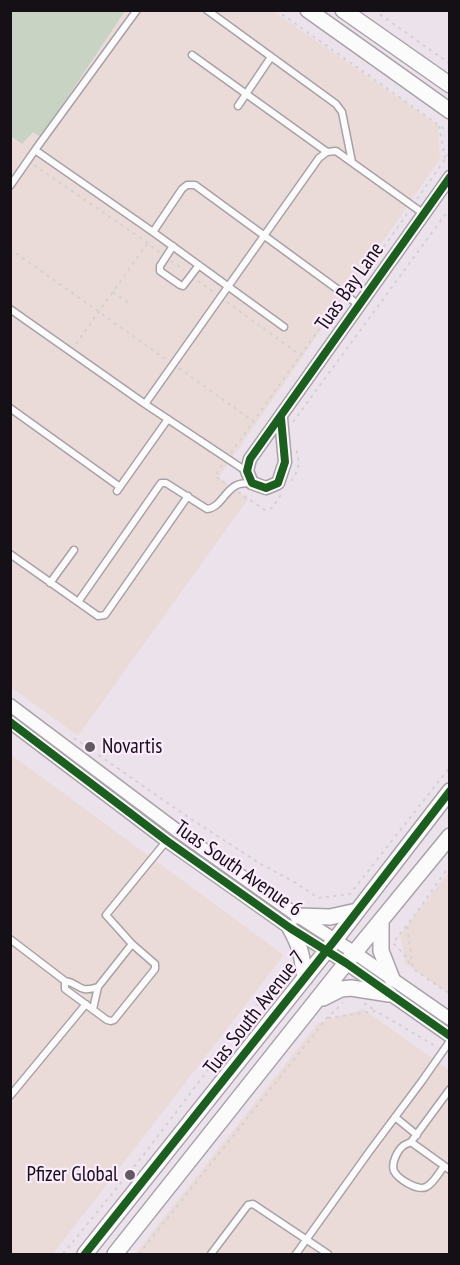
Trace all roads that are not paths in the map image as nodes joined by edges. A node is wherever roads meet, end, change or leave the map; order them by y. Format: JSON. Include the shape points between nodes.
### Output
{"nodes":[{"id":1,"x":136,"y":10,"type":"edge"},
{"id":2,"x":207,"y":10,"type":"edge"},
{"id":3,"x":308,"y":10,"type":"edge"},
{"id":4,"x":343,"y":10,"type":"edge"},
{"id":5,"x":192,"y":56,"type":"dead end"},
{"id":6,"x":271,"y":57,"type":"junction"},
{"id":7,"x":450,"y":85,"type":"edge"},
{"id":8,"x":247,"y":94,"type":"junction"},
{"id":9,"x":238,"y":106,"type":"dead end"},
{"id":10,"x":446,"y":115,"type":"edge"},
{"id":11,"x":35,"y":150,"type":"junction"},
{"id":12,"x":327,"y":152,"type":"junction"},
{"id":13,"x":352,"y":163,"type":"junction"},
{"id":14,"x":450,"y":177,"type":"edge"},
{"id":15,"x":10,"y":186,"type":"edge"},
{"id":16,"x":424,"y":214,"type":"junction"},
{"id":17,"x":153,"y":232,"type":"junction"},
{"id":18,"x":264,"y":235,"type":"junction"},
{"id":19,"x":173,"y":246,"type":"junction"},
{"id":20,"x":199,"y":265,"type":"junction"},
{"id":21,"x":228,"y":286,"type":"junction"},
{"id":22,"x":360,"y":305,"type":"junction"},
{"id":23,"x":10,"y":309,"type":"edge"},
{"id":24,"x":284,"y":327,"type":"dead end"},
{"id":25,"x":145,"y":404,"type":"junction"},
{"id":26,"x":10,"y":408,"type":"edge"},
{"id":27,"x":281,"y":418,"type":"junction"},
{"id":28,"x":168,"y":419,"type":"junction"},
{"id":29,"x":249,"y":477,"type":"junction"},
{"id":30,"x":188,"y":496,"type":"junction"},
{"id":31,"x":74,"y":550,"type":"dead end"},
{"id":32,"x":10,"y":554,"type":"edge"},
{"id":33,"x":50,"y":583,"type":"junction"},
{"id":34,"x":78,"y":602,"type":"junction"},
{"id":35,"x":10,"y":705,"type":"edge"},
{"id":36,"x":10,"y":722,"type":"edge"},
{"id":37,"x":450,"y":791,"type":"edge"},
{"id":38,"x":175,"y":829,"type":"junction"},
{"id":39,"x":450,"y":836,"type":"edge"},
{"id":40,"x":167,"y":841,"type":"junction"},
{"id":41,"x":357,"y":911,"type":"junction"},
{"id":42,"x":381,"y":921,"type":"junction"},
{"id":43,"x":294,"y":922,"type":"junction"},
{"id":44,"x":10,"y":939,"type":"edge"},
{"id":45,"x":132,"y":944,"type":"junction"},
{"id":46,"x":330,"y":946,"type":"junction"},
{"id":47,"x":351,"y":958,"type":"junction"},
{"id":48,"x":305,"y":978,"type":"junction"},
{"id":49,"x":65,"y":981,"type":"junction"},
{"id":50,"x":391,"y":986,"type":"junction"},
{"id":51,"x":98,"y":987,"type":"junction"},
{"id":52,"x":318,"y":1001,"type":"junction"},
{"id":53,"x":86,"y":1004,"type":"junction"},
{"id":54,"x":93,"y":1009,"type":"junction"},
{"id":55,"x":450,"y":1019,"type":"edge"},
{"id":56,"x":450,"y":1036,"type":"edge"},
{"id":57,"x":450,"y":1041,"type":"edge"},
{"id":58,"x":450,"y":1089,"type":"edge"},
{"id":59,"x":10,"y":1096,"type":"edge"},
{"id":60,"x":395,"y":1118,"type":"junction"},
{"id":61,"x":417,"y":1135,"type":"junction"},
{"id":62,"x":411,"y":1142,"type":"junction"},
{"id":63,"x":447,"y":1168,"type":"edge"},
{"id":64,"x":307,"y":1239,"type":"junction"},
{"id":65,"x":85,"y":1254,"type":"edge"},
{"id":66,"x":115,"y":1254,"type":"edge"},
{"id":67,"x":211,"y":1254,"type":"edge"},
{"id":68,"x":296,"y":1254,"type":"edge"},
{"id":69,"x":328,"y":1254,"type":"edge"}],
"edges":[{"from":1,"to":11,"type":"lane"},
{"from":2,"to":6,"type":"lane"},
{"from":3,"to":10,"type":"street"},
{"from":4,"to":7,"type":"street"},
{"from":5,"to":8,"type":"lane"},
{"from":6,"to":8,"type":"lane"},
{"from":6,"to":13,"type":"lane","via":[[342,112]]},
{"from":8,"to":9,"type":"lane"},
{"from":8,"to":12,"type":"lane"},
{"from":11,"to":15,"type":"lane"},
{"from":11,"to":17,"type":"lane"},
{"from":12,"to":13,"type":"lane","via":[[336,151]]},
{"from":12,"to":18,"type":"lane"},
{"from":13,"to":16,"type":"lane"},
{"from":14,"to":16,"type":"street","name":"Tuas Bay Lane"},
{"from":16,"to":22,"type":"street","name":"Tuas Bay Lane"},
{"from":17,"to":18,"type":"lane","via":[[182,189],[195,185]]},
{"from":17,"to":19,"type":"lane"},
{"from":18,"to":21,"type":"lane"},
{"from":18,"to":22,"type":"lane"},
{"from":19,"to":20,"type":"lane"},
{"from":19,"to":20,"type":"lane","via":[[160,271],[183,286]]},
{"from":20,"to":21,"type":"lane"},
{"from":21,"to":24,"type":"lane"},
{"from":21,"to":25,"type":"lane"},
{"from":22,"to":27,"type":"street","name":"Tuas Bay Lane"},
{"from":23,"to":25,"type":"lane"},
{"from":25,"to":28,"type":"lane"},
{"from":26,"to":28,"type":"lane","via":[[118,489]]},
{"from":27,"to":29,"type":"street","name":"Tuas Bay Lane","via":[[250,459]]},
{"from":27,"to":29,"type":"street","via":[[285,462],[278,483],[266,488]]},
{"from":28,"to":29,"type":"lane"},
{"from":29,"to":30,"type":"lane","via":[[210,509]]},
{"from":30,"to":34,"type":"lane","via":[[166,483],[159,484]]},
{"from":30,"to":34,"type":"lane","via":[[105,615],[98,616]]},
{"from":31,"to":33,"type":"lane"},
{"from":32,"to":33,"type":"lane"},
{"from":33,"to":34,"type":"lane"},
{"from":35,"to":38,"type":"street","name":"Tuas South Avenue 6"},
{"from":36,"to":40,"type":"street","name":"Tuas South Avenue 6"},
{"from":37,"to":41,"type":"street","name":"Tuas South Avenue 7"},
{"from":38,"to":40,"type":"lane"},
{"from":38,"to":43,"type":"street","name":"Tuas South Avenue 6"},
{"from":39,"to":42,"type":"street","name":"Tuas South Avenue 7"},
{"from":40,"to":43,"type":"street","name":"Tuas South Avenue 6"},
{"from":40,"to":45,"type":"lane","via":[[106,915]]},
{"from":41,"to":43,"type":"street"},
{"from":41,"to":46,"type":"street","name":"Tuas South Avenue 7"},
{"from":42,"to":47,"type":"street","name":"Tuas South Avenue 7"},
{"from":42,"to":50,"type":"street","via":[[381,951]]},
{"from":43,"to":46,"type":"street","name":"Tuas South Avenue 6"},
{"from":43,"to":48,"type":"street"},
{"from":44,"to":49,"type":"lane"},
{"from":45,"to":51,"type":"lane"},
{"from":45,"to":54,"type":"lane","via":[[155,964],[155,969],[114,1020],[109,1022]]},
{"from":46,"to":47,"type":"street","name":"Tuas South Avenue 6"},
{"from":46,"to":48,"type":"street","name":"Tuas South Avenue 7"},
{"from":47,"to":50,"type":"street","name":"Tuas South Avenue 6"},
{"from":47,"to":52,"type":"street","name":"Tuas South Avenue 7"},
{"from":48,"to":65,"type":"street","name":"Tuas South Avenue 7"},
{"from":49,"to":51,"type":"lane","via":[[82,989]]},
{"from":49,"to":53,"type":"lane","via":[[66,988]]},
{"from":50,"to":52,"type":"street","via":[[341,989]]},
{"from":50,"to":55,"type":"street","name":"Tuas South Avenue 6"},
{"from":50,"to":56,"type":"street","name":"Tuas South Avenue 6"},
{"from":51,"to":54,"type":"lane"},
{"from":52,"to":66,"type":"street","name":"Tuas South Avenue 7"},
{"from":53,"to":54,"type":"lane"},
{"from":53,"to":59,"type":"lane"},
{"from":57,"to":60,"type":"lane"},
{"from":58,"to":61,"type":"lane"},
{"from":60,"to":61,"type":"lane"},
{"from":60,"to":64,"type":"lane"},
{"from":61,"to":62,"type":"lane"},
{"from":62,"to":63,"type":"lane"},
{"from":62,"to":63,"type":"lane","via":[[403,1146],[393,1168],[413,1187],[426,1187]]},
{"from":64,"to":67,"type":"lane","via":[[250,1204]]},
{"from":64,"to":68,"type":"lane"},
{"from":64,"to":69,"type":"lane"}]}
